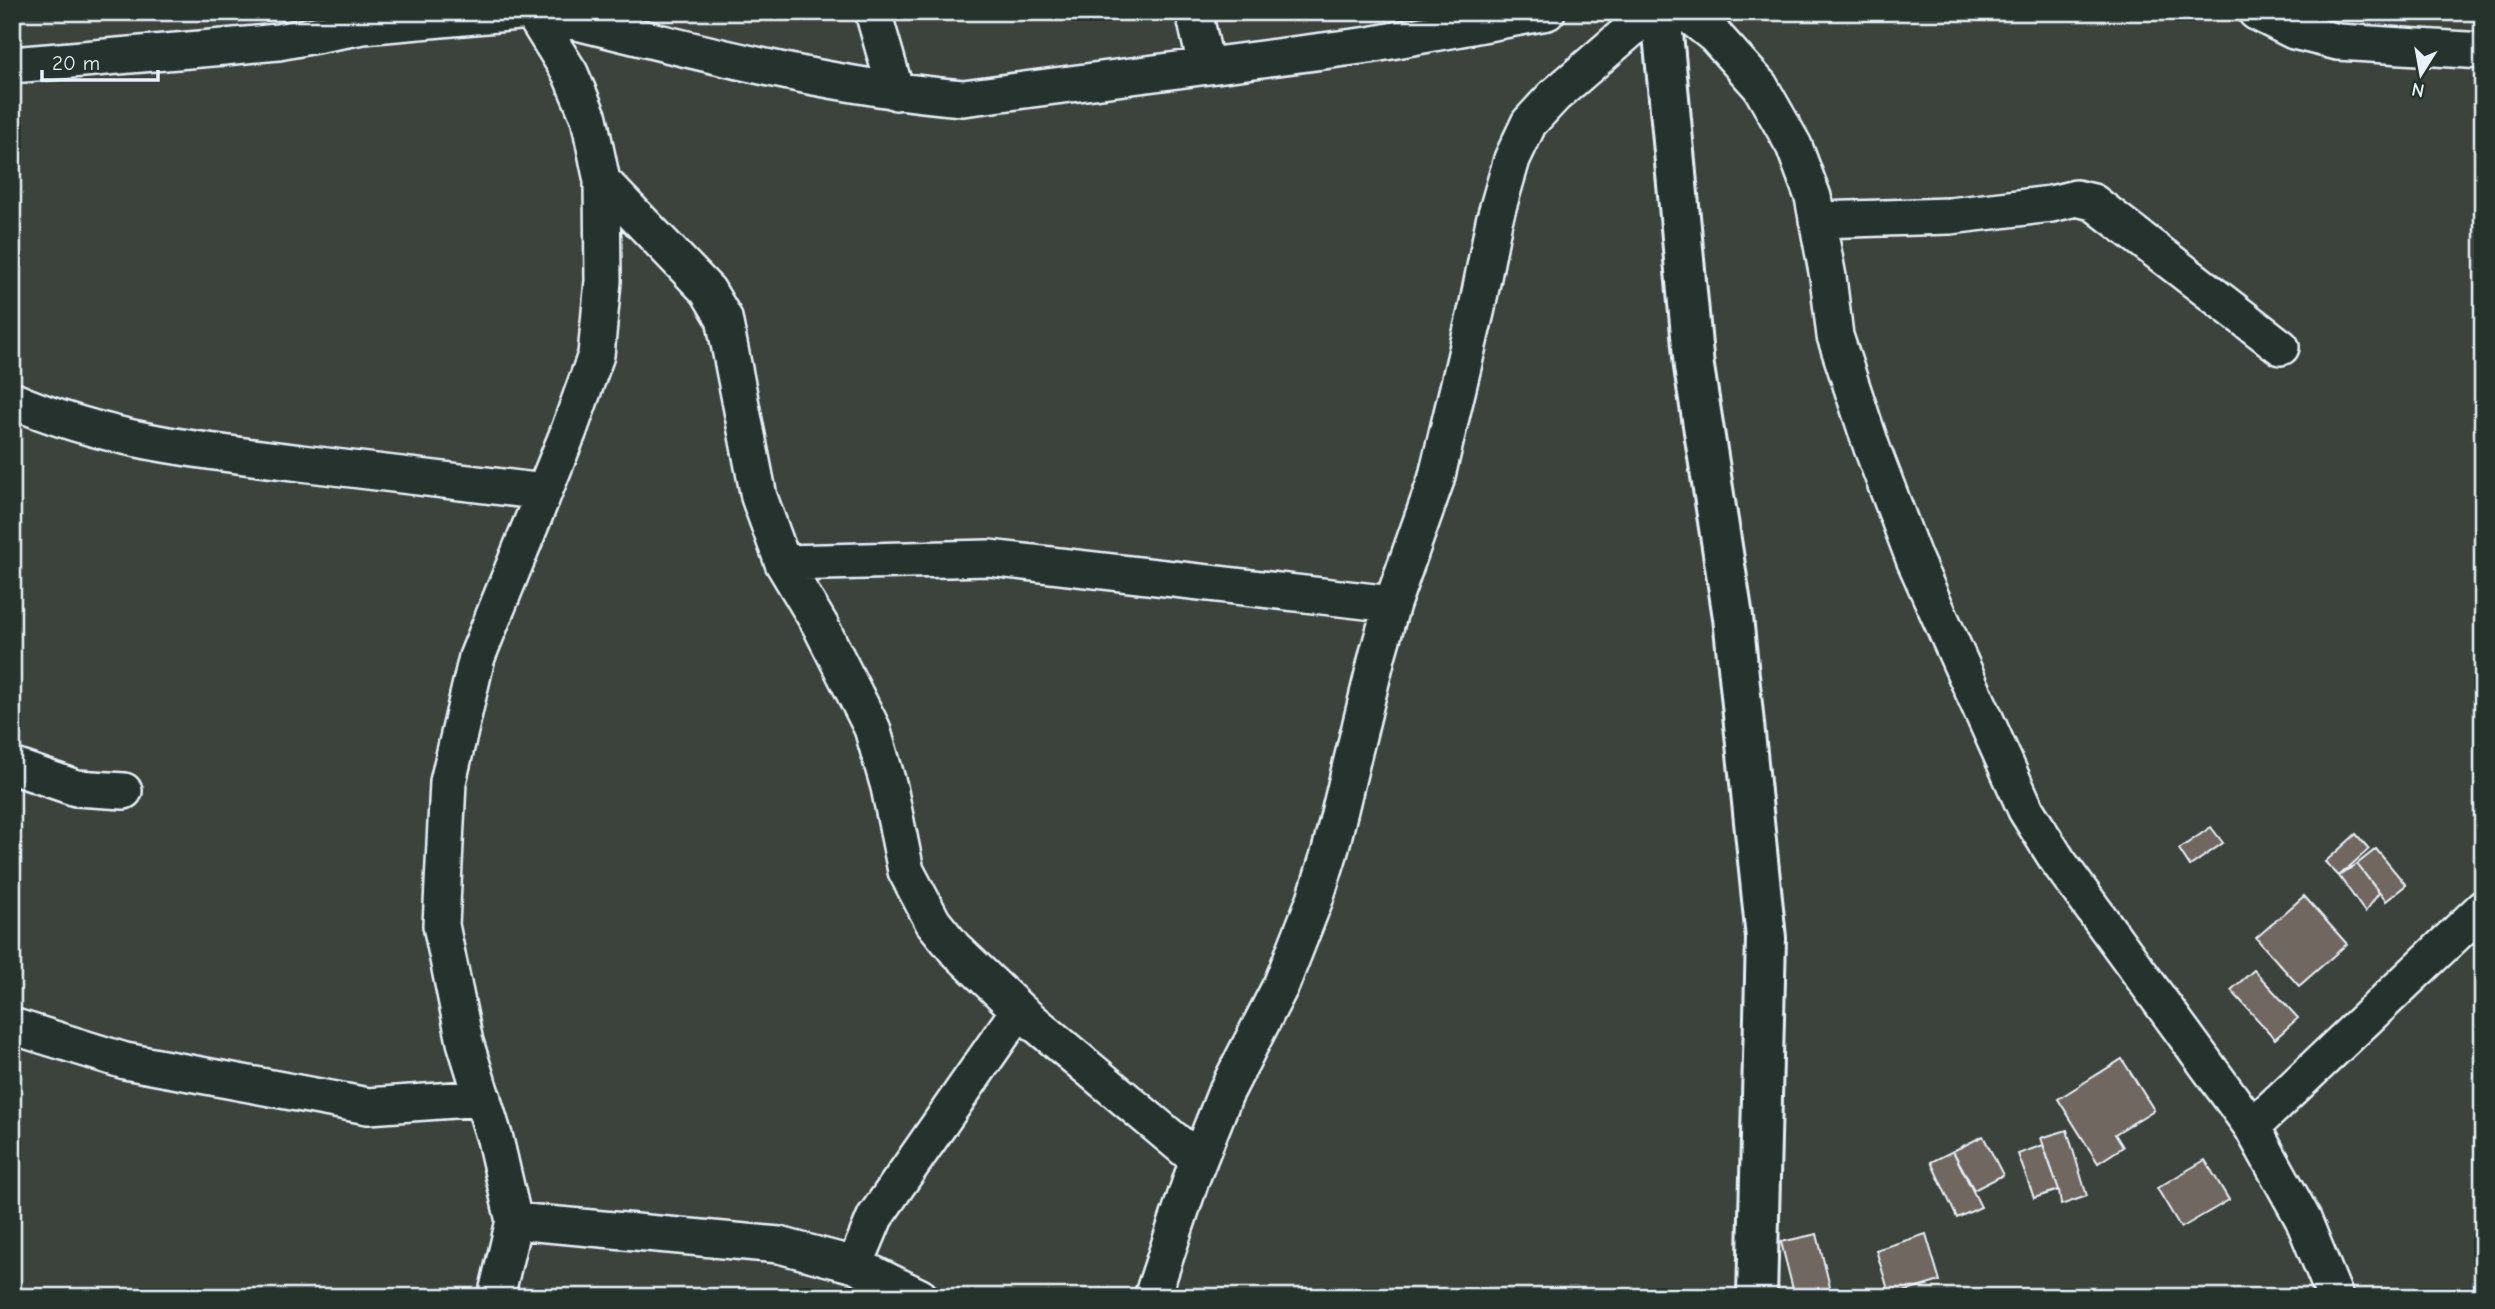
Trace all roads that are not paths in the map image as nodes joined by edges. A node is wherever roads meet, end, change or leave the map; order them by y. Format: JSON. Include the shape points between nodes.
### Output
{"nodes":[{"id":1,"x":519,"y":12,"type":"edge"},
{"id":2,"x":534,"y":12,"type":"edge"},
{"id":3,"x":873,"y":12,"type":"edge"},
{"id":4,"x":1194,"y":12,"type":"edge"},
{"id":5,"x":1547,"y":12,"type":"edge"},
{"id":6,"x":1651,"y":12,"type":"edge"},
{"id":7,"x":1661,"y":12,"type":"edge"},
{"id":8,"x":1685,"y":12,"type":"edge"},
{"id":9,"x":2256,"y":12,"type":"edge"},
{"id":10,"x":2483,"y":51,"type":"edge"},
{"id":11,"x":12,"y":65,"type":"edge"},
{"id":12,"x":1206,"y":66,"type":"junction"},
{"id":13,"x":897,"y":92,"type":"junction"},
{"id":14,"x":601,"y":181,"type":"junction"},
{"id":15,"x":1817,"y":220,"type":"junction"},
{"id":16,"x":2281,"y":347,"type":"dead end"},
{"id":17,"x":12,"y":400,"type":"edge"},
{"id":18,"x":544,"y":492,"type":"junction"},
{"id":19,"x":783,"y":563,"type":"junction"},
{"id":20,"x":1392,"y":604,"type":"junction"},
{"id":21,"x":12,"y":766,"type":"edge"},
{"id":22,"x":124,"y":790,"type":"dead end"},
{"id":23,"x":2483,"y":908,"type":"edge"},
{"id":24,"x":1019,"y":1010,"type":"junction"},
{"id":25,"x":12,"y":1026,"type":"edge"},
{"id":26,"x":483,"y":1098,"type":"junction"},
{"id":27,"x":2252,"y":1128,"type":"junction"},
{"id":28,"x":1199,"y":1160,"type":"junction"},
{"id":29,"x":514,"y":1221,"type":"junction"},
{"id":30,"x":855,"y":1265,"type":"junction"},
{"id":31,"x":496,"y":1297,"type":"edge"},
{"id":32,"x":920,"y":1297,"type":"edge"},
{"id":33,"x":1152,"y":1297,"type":"edge"},
{"id":34,"x":1757,"y":1297,"type":"edge"},
{"id":35,"x":2334,"y":1297,"type":"edge"}],
"edges":[{"from":1,"to":11,"type":"street","via":[[363,26],[278,42]]},
{"from":2,"to":13,"type":"street"},
{"from":2,"to":14,"type":"street","via":[[570,73],[589,118]]},
{"from":3,"to":13,"type":"street"},
{"from":4,"to":12,"type":"street"},
{"from":5,"to":12,"type":"street","via":[[1369,45]]},
{"from":6,"to":20,"type":"street","via":[[1554,96],[1529,123],[1512,159],[1436,480]]},
{"from":7,"to":34,"type":"street","via":[[1694,367],[1733,617],[1766,938]]},
{"from":8,"to":15,"type":"street","via":[[1715,36],[1760,86],[1794,146]]},
{"from":9,"to":10,"type":"street","via":[[2294,31],[2338,42]]},
{"from":12,"to":13,"type":"street","via":[[963,98]]},
{"from":14,"to":18,"type":"street","via":[[603,281],[596,355]]},
{"from":14,"to":19,"type":"street","via":[[708,291],[724,318],[759,496]]},
{"from":15,"to":16,"type":"street","via":[[1950,216],[2076,198],[2093,202]]},
{"from":15,"to":27,"type":"street","via":[[1835,337],[1872,448],[1914,559],[2026,810]]},
{"from":17,"to":18,"type":"street","via":[[106,433],[208,452]]},
{"from":18,"to":26,"type":"street","via":[[477,657],[448,782],[441,925],[465,1042]]},
{"from":19,"to":20,"type":"street","via":[[989,558]]},
{"from":19,"to":24,"type":"street","via":[[872,728],[906,871],[933,922],[954,948]]},
{"from":20,"to":28,"type":"street","via":[[1315,899],[1282,983],[1225,1094]]},
{"from":21,"to":22,"type":"street","via":[[76,788]]},
{"from":23,"to":27,"type":"street"},
{"from":24,"to":28,"type":"street"},
{"from":24,"to":30,"type":"street","via":[[875,1217]]},
{"from":25,"to":26,"type":"street","via":[[125,1060],[368,1106]]},
{"from":26,"to":29,"type":"street"},
{"from":27,"to":35,"type":"street","via":[[2303,1219]]},
{"from":28,"to":33,"type":"street"},
{"from":29,"to":30,"type":"street","via":[[779,1245]]},
{"from":29,"to":31,"type":"street"},
{"from":30,"to":32,"type":"street"}]}
